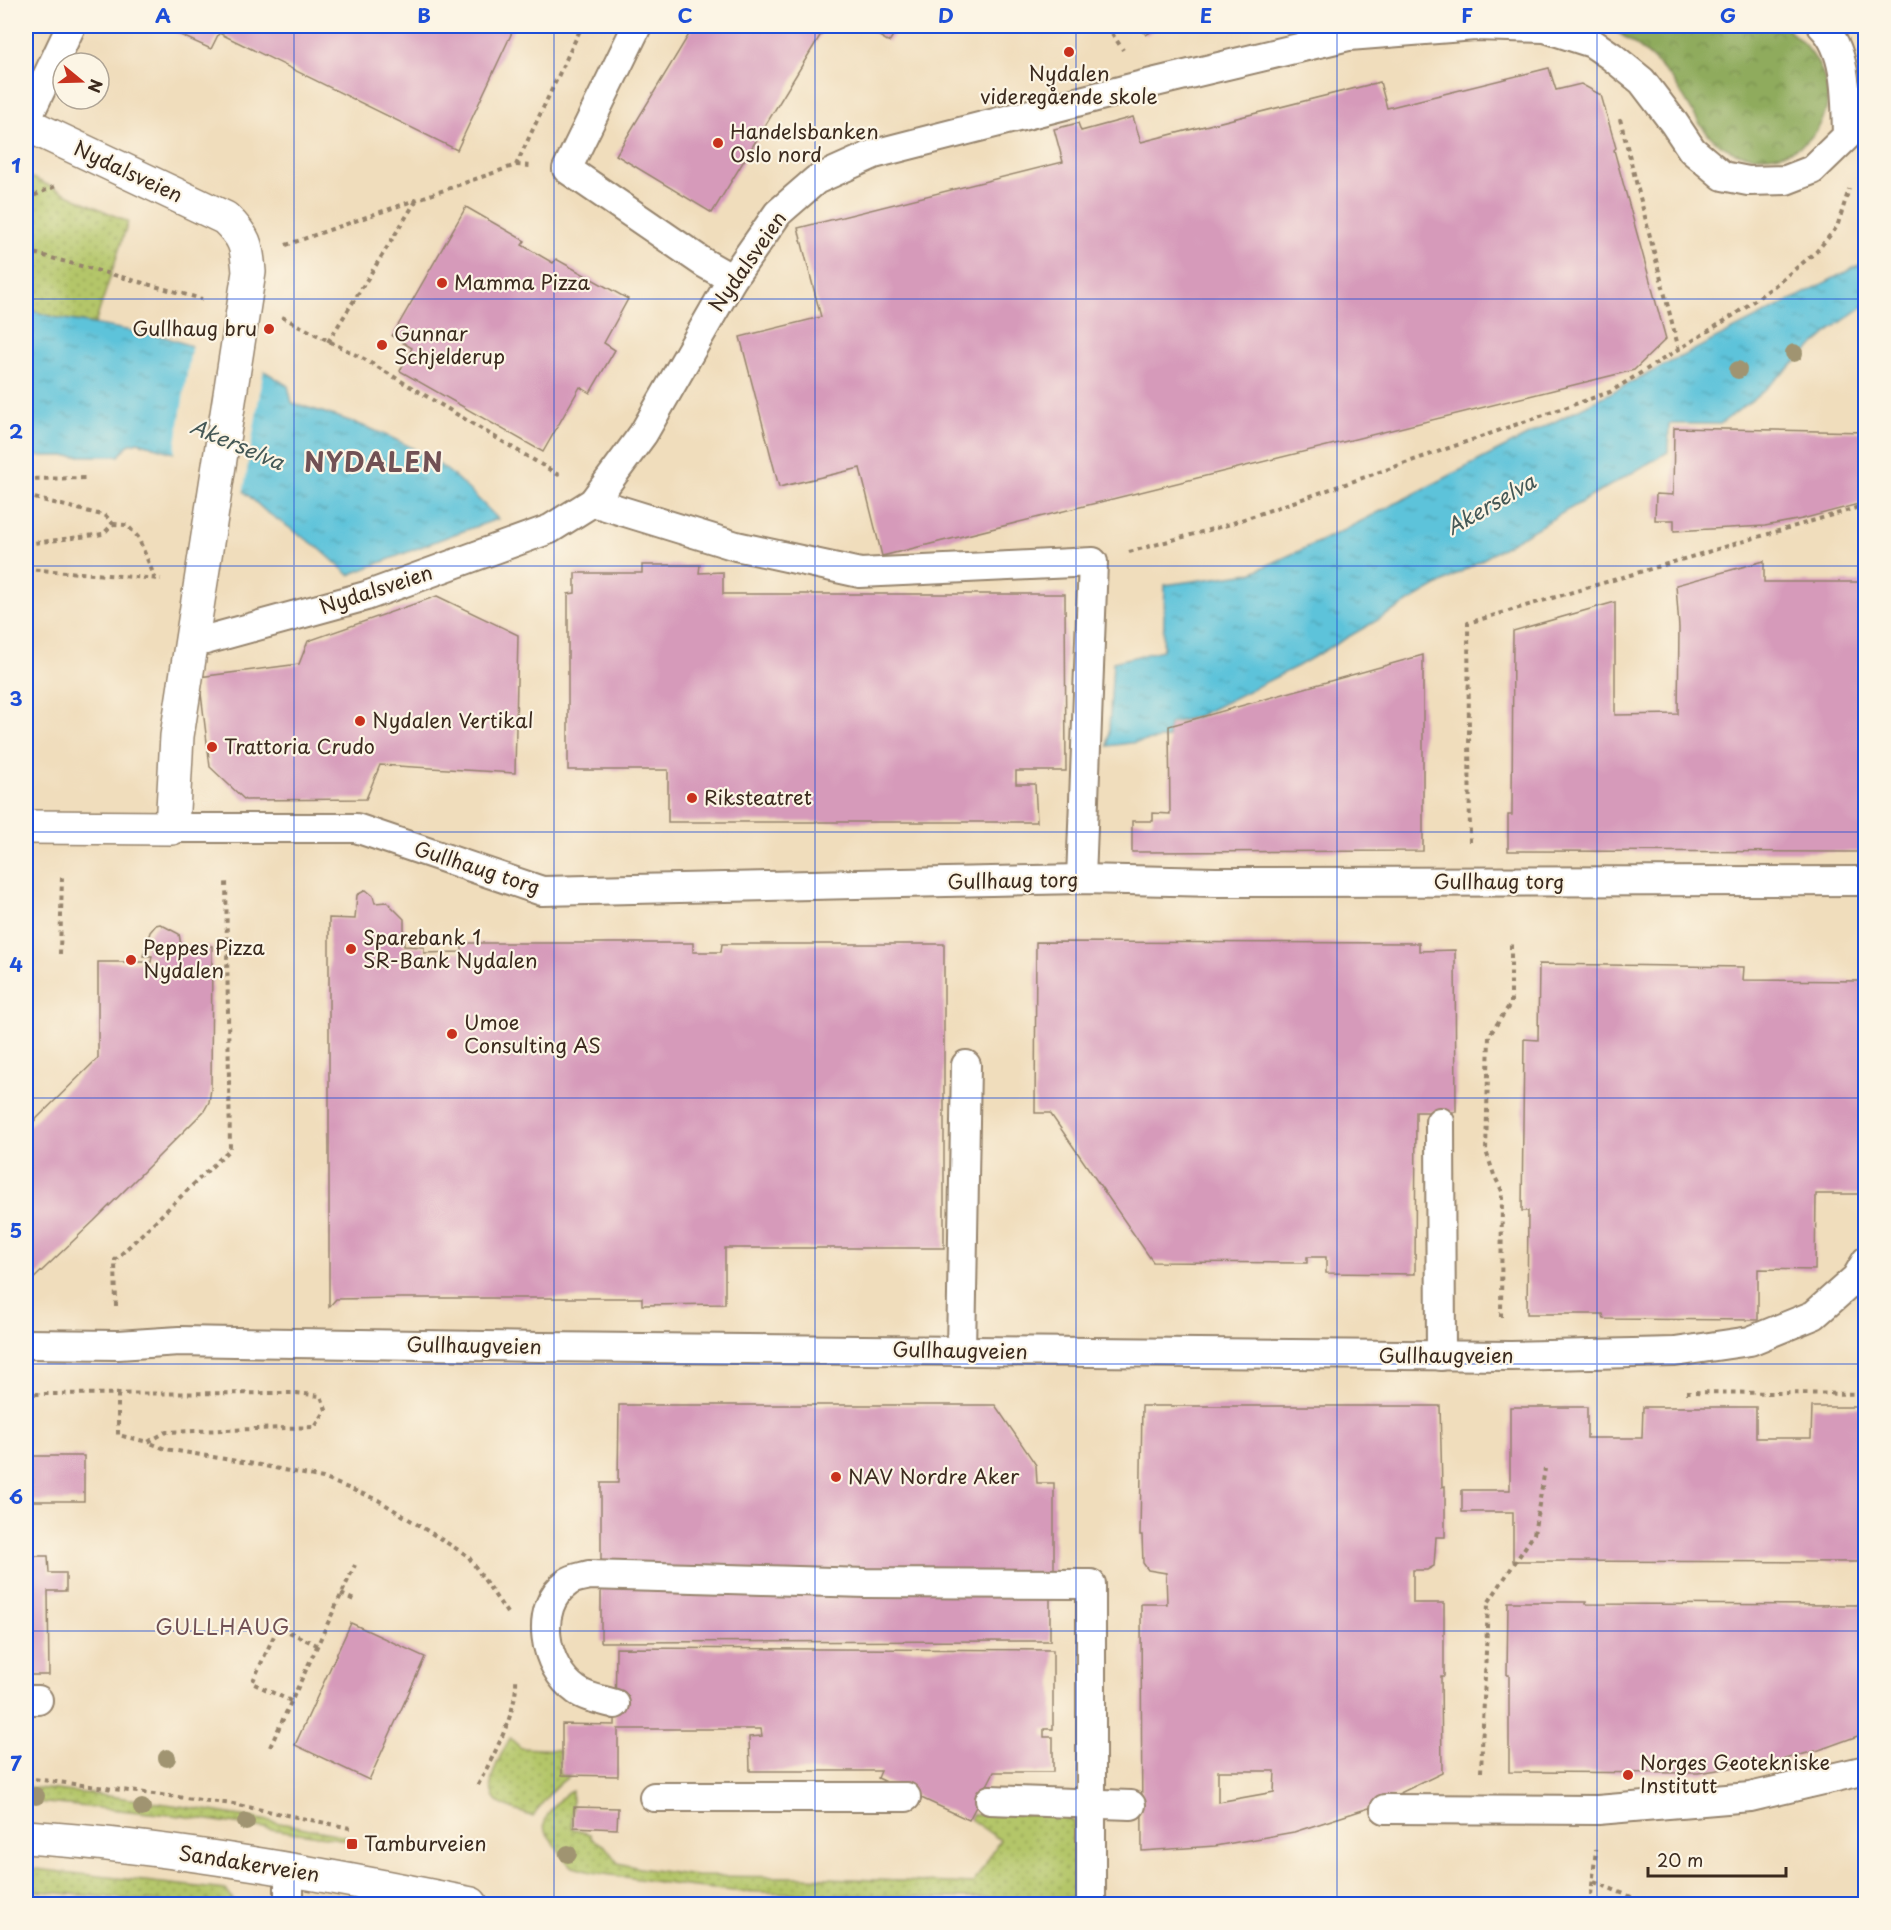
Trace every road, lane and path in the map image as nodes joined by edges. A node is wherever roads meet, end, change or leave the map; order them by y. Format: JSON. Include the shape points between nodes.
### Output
{"nodes":[{"id":1,"x":71,"y":26,"type":"edge"},
{"id":2,"x":582,"y":26,"type":"edge"},
{"id":3,"x":637,"y":26,"type":"edge"},
{"id":4,"x":1107,"y":26,"type":"edge"},
{"id":5,"x":1474,"y":26,"type":"edge"},
{"id":6,"x":1822,"y":26,"type":"edge"},
{"id":7,"x":1413,"y":28,"type":"edge"},
{"id":8,"x":1124,"y":51,"type":"dead end"},
{"id":9,"x":1611,"y":56,"type":"junction"},
{"id":10,"x":26,"y":122,"type":"edge"},
{"id":11,"x":1847,"y":136,"type":"junction"},
{"id":12,"x":67,"y":182,"type":"dead end"},
{"id":13,"x":26,"y":199,"type":"edge"},
{"id":14,"x":416,"y":200,"type":"junction"},
{"id":15,"x":280,"y":247,"type":"dead end"},
{"id":16,"x":26,"y":251,"type":"edge"},
{"id":17,"x":732,"y":279,"type":"junction"},
{"id":18,"x":243,"y":315,"type":"junction"},
{"id":19,"x":328,"y":342,"type":"junction"},
{"id":20,"x":1679,"y":350,"type":"junction"},
{"id":21,"x":88,"y":478,"type":"dead end"},
{"id":22,"x":26,"y":479,"type":"edge"},
{"id":23,"x":26,"y":496,"type":"edge"},
{"id":24,"x":593,"y":502,"type":"junction"},
{"id":25,"x":1866,"y":505,"type":"edge"},
{"id":26,"x":113,"y":524,"type":"junction"},
{"id":27,"x":26,"y":544,"type":"edge"},
{"id":28,"x":1093,"y":562,"type":"junction"},
{"id":29,"x":26,"y":569,"type":"edge"},
{"id":30,"x":155,"y":578,"type":"junction"},
{"id":31,"x":163,"y":579,"type":"dead end"},
{"id":32,"x":191,"y":644,"type":"junction"},
{"id":33,"x":26,"y":827,"type":"edge"},
{"id":34,"x":172,"y":828,"type":"junction"},
{"id":35,"x":62,"y":877,"type":"dead end"},
{"id":36,"x":226,"y":879,"type":"dead end"},
{"id":37,"x":1081,"y":879,"type":"junction"},
{"id":38,"x":1866,"y":881,"type":"edge"},
{"id":39,"x":1470,"y":882,"type":"junction"},
{"id":40,"x":1511,"y":944,"type":"dead end"},
{"id":41,"x":60,"y":954,"type":"dead end"},
{"id":42,"x":966,"y":1065,"type":"dead end"},
{"id":43,"x":1440,"y":1122,"type":"dead end"},
{"id":44,"x":1866,"y":1261,"type":"edge"},
{"id":45,"x":117,"y":1308,"type":"dead end"},
{"id":46,"x":1501,"y":1324,"type":"dead end"},
{"id":47,"x":26,"y":1344,"type":"edge"},
{"id":48,"x":961,"y":1351,"type":"junction"},
{"id":49,"x":1441,"y":1356,"type":"junction"},
{"id":50,"x":1683,"y":1392,"type":"dead end"},
{"id":51,"x":26,"y":1394,"type":"edge"},
{"id":52,"x":118,"y":1394,"type":"junction"},
{"id":53,"x":1866,"y":1394,"type":"edge"},
{"id":54,"x":148,"y":1442,"type":"junction"},
{"id":55,"x":1545,"y":1469,"type":"dead end"},
{"id":56,"x":355,"y":1565,"type":"dead end"},
{"id":57,"x":341,"y":1594,"type":"junction"},
{"id":58,"x":354,"y":1600,"type":"dead end"},
{"id":59,"x":510,"y":1621,"type":"dead end"},
{"id":60,"x":317,"y":1645,"type":"junction"},
{"id":61,"x":516,"y":1666,"type":"dead end"},
{"id":62,"x":291,"y":1701,"type":"junction"},
{"id":63,"x":615,"y":1704,"type":"dead end"},
{"id":64,"x":270,"y":1747,"type":"dead end"},
{"id":65,"x":1866,"y":1770,"type":"edge"},
{"id":66,"x":26,"y":1779,"type":"edge"},
{"id":67,"x":478,"y":1785,"type":"dead end"},
{"id":68,"x":654,"y":1797,"type":"dead end"},
{"id":69,"x":906,"y":1797,"type":"dead end"},
{"id":70,"x":990,"y":1800,"type":"dead end"},
{"id":71,"x":1091,"y":1804,"type":"junction"},
{"id":72,"x":1131,"y":1804,"type":"dead end"},
{"id":73,"x":1385,"y":1809,"type":"dead end"},
{"id":74,"x":1480,"y":1809,"type":"junction"},
{"id":75,"x":350,"y":1828,"type":"dead end"},
{"id":76,"x":26,"y":1837,"type":"edge"},
{"id":77,"x":1596,"y":1848,"type":"dead end"},
{"id":78,"x":289,"y":1870,"type":"junction"},
{"id":79,"x":1594,"y":1882,"type":"junction"},
{"id":80,"x":26,"y":1900,"type":"edge"},
{"id":81,"x":76,"y":1905,"type":"edge"},
{"id":82,"x":289,"y":1905,"type":"edge"},
{"id":83,"x":471,"y":1905,"type":"edge"},
{"id":84,"x":1091,"y":1905,"type":"edge"},
{"id":85,"x":1590,"y":1905,"type":"edge"},
{"id":86,"x":1648,"y":1905,"type":"edge"}],
"edges":[{"from":1,"to":10,"type":"lane"},
{"from":2,"to":14,"type":"path","via":[[516,165]]},
{"from":3,"to":17,"type":"lane","via":[[567,169]]},
{"from":4,"to":8,"type":"path"},
{"from":5,"to":7,"type":"lane","name":"Nydalsveien"},
{"from":5,"to":9,"type":"lane","name":"Nydalsveien","via":[[1545,28],[1592,43]]},
{"from":6,"to":11,"type":"lane","via":[[1830,33],[1843,70]]},
{"from":7,"to":17,"type":"lane","name":"Nydalsveien","via":[[1349,36],[874,154],[816,180],[778,213]]},
{"from":9,"to":11,"type":"lane","name":"Nydalsveien","via":[[1642,81],[1692,150],[1722,177],[1786,180],[1812,170]]},
{"from":9,"to":20,"type":"path","via":[[1612,90]]},
{"from":10,"to":18,"type":"street","name":"Nydalsveien","via":[[225,218],[248,248]]},
{"from":11,"to":20,"type":"path","via":[[1850,179],[1837,227],[1816,252],[1773,287]]},
{"from":12,"to":13,"type":"path"},
{"from":14,"to":15,"type":"path"},
{"from":14,"to":19,"type":"path"},
{"from":16,"to":18,"type":"path","via":[[216,303]]},
{"from":17,"to":24,"type":"lane","name":"Nydalsveien","via":[[643,434]]},
{"from":18,"to":19,"type":"path","via":[[270,311]]},
{"from":18,"to":32,"type":"street","name":"Nydalsveien"},
{"from":19,"to":24,"type":"path","via":[[543,466]]},
{"from":20,"to":28,"type":"path","via":[[1610,392],[1227,525]]},
{"from":21,"to":22,"type":"path"},
{"from":23,"to":26,"type":"path","via":[[106,516]]},
{"from":24,"to":28,"type":"lane","via":[[736,546],[860,573]]},
{"from":24,"to":32,"type":"lane","name":"Nydalsveien","via":[[550,529],[366,596]]},
{"from":25,"to":39,"type":"path","via":[[1468,623]]},
{"from":26,"to":27,"type":"path","via":[[103,534]]},
{"from":26,"to":30,"type":"path","via":[[127,525],[138,537]]},
{"from":28,"to":37,"type":"lane"},
{"from":29,"to":30,"type":"path"},
{"from":30,"to":31,"type":"path"},
{"from":32,"to":34,"type":"street","name":"Nydalsveien","via":[[177,736]]},
{"from":33,"to":34,"type":"street"},
{"from":34,"to":37,"type":"lane","name":"Gullhaug torg","via":[[356,828],[542,891]]},
{"from":35,"to":41,"type":"path"},
{"from":36,"to":45,"type":"path","via":[[230,1149],[115,1260]]},
{"from":37,"to":39,"type":"lane","name":"Gullhaug torg"},
{"from":38,"to":39,"type":"lane","name":"Gullhaug torg"},
{"from":40,"to":46,"type":"path","via":[[1511,1003],[1489,1036],[1488,1059],[1486,1151],[1502,1191]]},
{"from":42,"to":48,"type":"lane"},
{"from":43,"to":49,"type":"lane"},
{"from":44,"to":49,"type":"lane","name":"Gullhaugveien","via":[[1856,1278],[1814,1315],[1749,1341],[1674,1352]]},
{"from":47,"to":48,"type":"lane","name":"Gullhaugveien","via":[[179,1341]]},
{"from":48,"to":49,"type":"lane","name":"Gullhaugveien"},
{"from":50,"to":53,"type":"path"},
{"from":51,"to":52,"type":"path"},
{"from":52,"to":54,"type":"path","via":[[118,1435]]},
{"from":52,"to":54,"type":"path","via":[[296,1393],[321,1396],[326,1410],[315,1427],[166,1432]]},
{"from":54,"to":59,"type":"path","via":[[165,1449],[323,1478],[378,1500],[468,1556]]},
{"from":55,"to":74,"type":"path","via":[[1534,1534],[1488,1603]]},
{"from":56,"to":57,"type":"path"},
{"from":57,"to":58,"type":"path"},
{"from":57,"to":60,"type":"path"},
{"from":60,"to":62,"type":"path"},
{"from":60,"to":62,"type":"path","via":[[278,1627],[252,1683]]},
{"from":61,"to":67,"type":"path","via":[[517,1689],[501,1738]]},
{"from":62,"to":64,"type":"path"},
{"from":63,"to":71,"type":"lane","via":[[578,1692],[564,1680],[550,1655],[546,1614],[554,1597],[568,1582],[590,1575],[866,1583],[1091,1584]]},
{"from":65,"to":74,"type":"lane","via":[[1750,1797],[1598,1810]]},
{"from":66,"to":75,"type":"path","via":[[233,1804]]},
{"from":68,"to":69,"type":"lane"},
{"from":70,"to":71,"type":"lane"},
{"from":71,"to":72,"type":"lane"},
{"from":71,"to":84,"type":"lane"},
{"from":73,"to":74,"type":"lane"},
{"from":76,"to":78,"type":"street","name":"Sandakerveien","via":[[114,1844]]},
{"from":77,"to":79,"type":"path"},
{"from":78,"to":82,"type":"lane"},
{"from":78,"to":83,"type":"street","name":"Sandakerveien"},
{"from":79,"to":85,"type":"path"},
{"from":79,"to":86,"type":"path"},
{"from":80,"to":81,"type":"path"}]}
